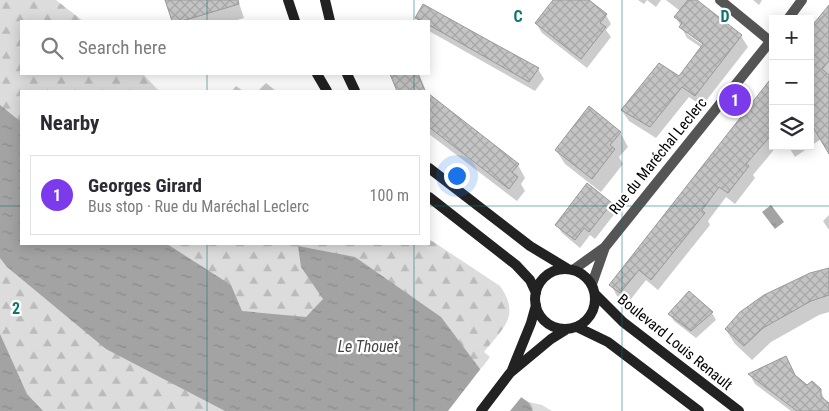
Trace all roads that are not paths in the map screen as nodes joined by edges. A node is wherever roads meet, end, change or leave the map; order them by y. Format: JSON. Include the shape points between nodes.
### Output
{"nodes":[{"id":1,"x":288,"y":0,"type":"edge"},
{"id":2,"x":325,"y":0,"type":"edge"},
{"id":3,"x":720,"y":0,"type":"edge"},
{"id":4,"x":802,"y":0,"type":"edge"},
{"id":5,"x":791,"y":15,"type":"edge"},
{"id":6,"x":295,"y":20,"type":"edge"},
{"id":7,"x":330,"y":20,"type":"edge"},
{"id":8,"x":769,"y":38,"type":"edge"},
{"id":9,"x":769,"y":42,"type":"edge"},
{"id":10,"x":318,"y":75,"type":"edge"},
{"id":11,"x":347,"y":75,"type":"edge"},
{"id":12,"x":326,"y":90,"type":"edge"},
{"id":13,"x":355,"y":90,"type":"edge"},
{"id":14,"x":430,"y":169,"type":"edge"},
{"id":15,"x":430,"y":198,"type":"edge"},
{"id":16,"x":605,"y":247,"type":"junction"},
{"id":17,"x":570,"y":269,"type":"junction"},
{"id":18,"x":593,"y":289,"type":"junction"},
{"id":19,"x":536,"y":293,"type":"junction"},
{"id":20,"x":536,"y":305,"type":"junction"},
{"id":21,"x":572,"y":328,"type":"junction"},
{"id":22,"x":510,"y":373,"type":"junction"},
{"id":23,"x":481,"y":411,"type":"edge"},
{"id":24,"x":699,"y":411,"type":"edge"},
{"id":25,"x":739,"y":411,"type":"edge"}],
"edges":[{"from":1,"to":6,"type":"main road"},
{"from":2,"to":7,"type":"main road"},
{"from":3,"to":8,"type":"street"},
{"from":4,"to":5,"type":"street"},
{"from":9,"to":16,"type":"street","name":"Rue du Maréchal Leclerc"},
{"from":10,"to":12,"type":"main road"},
{"from":11,"to":13,"type":"main road"},
{"from":14,"to":17,"type":"main road","via":[[530,246]]},
{"from":15,"to":19,"type":"main road","via":[[516,265],[530,280]]},
{"from":16,"to":17,"type":"street","name":"Rue du Maréchal Leclerc"},
{"from":16,"to":18,"type":"street","name":"Rue du Maréchal Leclerc"},
{"from":17,"to":18,"type":"main road","via":[[580,273]]},
{"from":17,"to":19,"type":"main road","via":[[547,275]]},
{"from":18,"to":21,"type":"main road","via":[[595,304],[592,313]]},
{"from":18,"to":25,"type":"main road","name":"Boulevard Louis Renault","via":[[623,322]]},
{"from":19,"to":20,"type":"main road"},
{"from":20,"to":21,"type":"main road","via":[[547,323]]},
{"from":20,"to":22,"type":"main road"},
{"from":21,"to":22,"type":"main road","via":[[551,339]]},
{"from":21,"to":24,"type":"main road","via":[[608,342]]},
{"from":22,"to":23,"type":"main road"}]}
